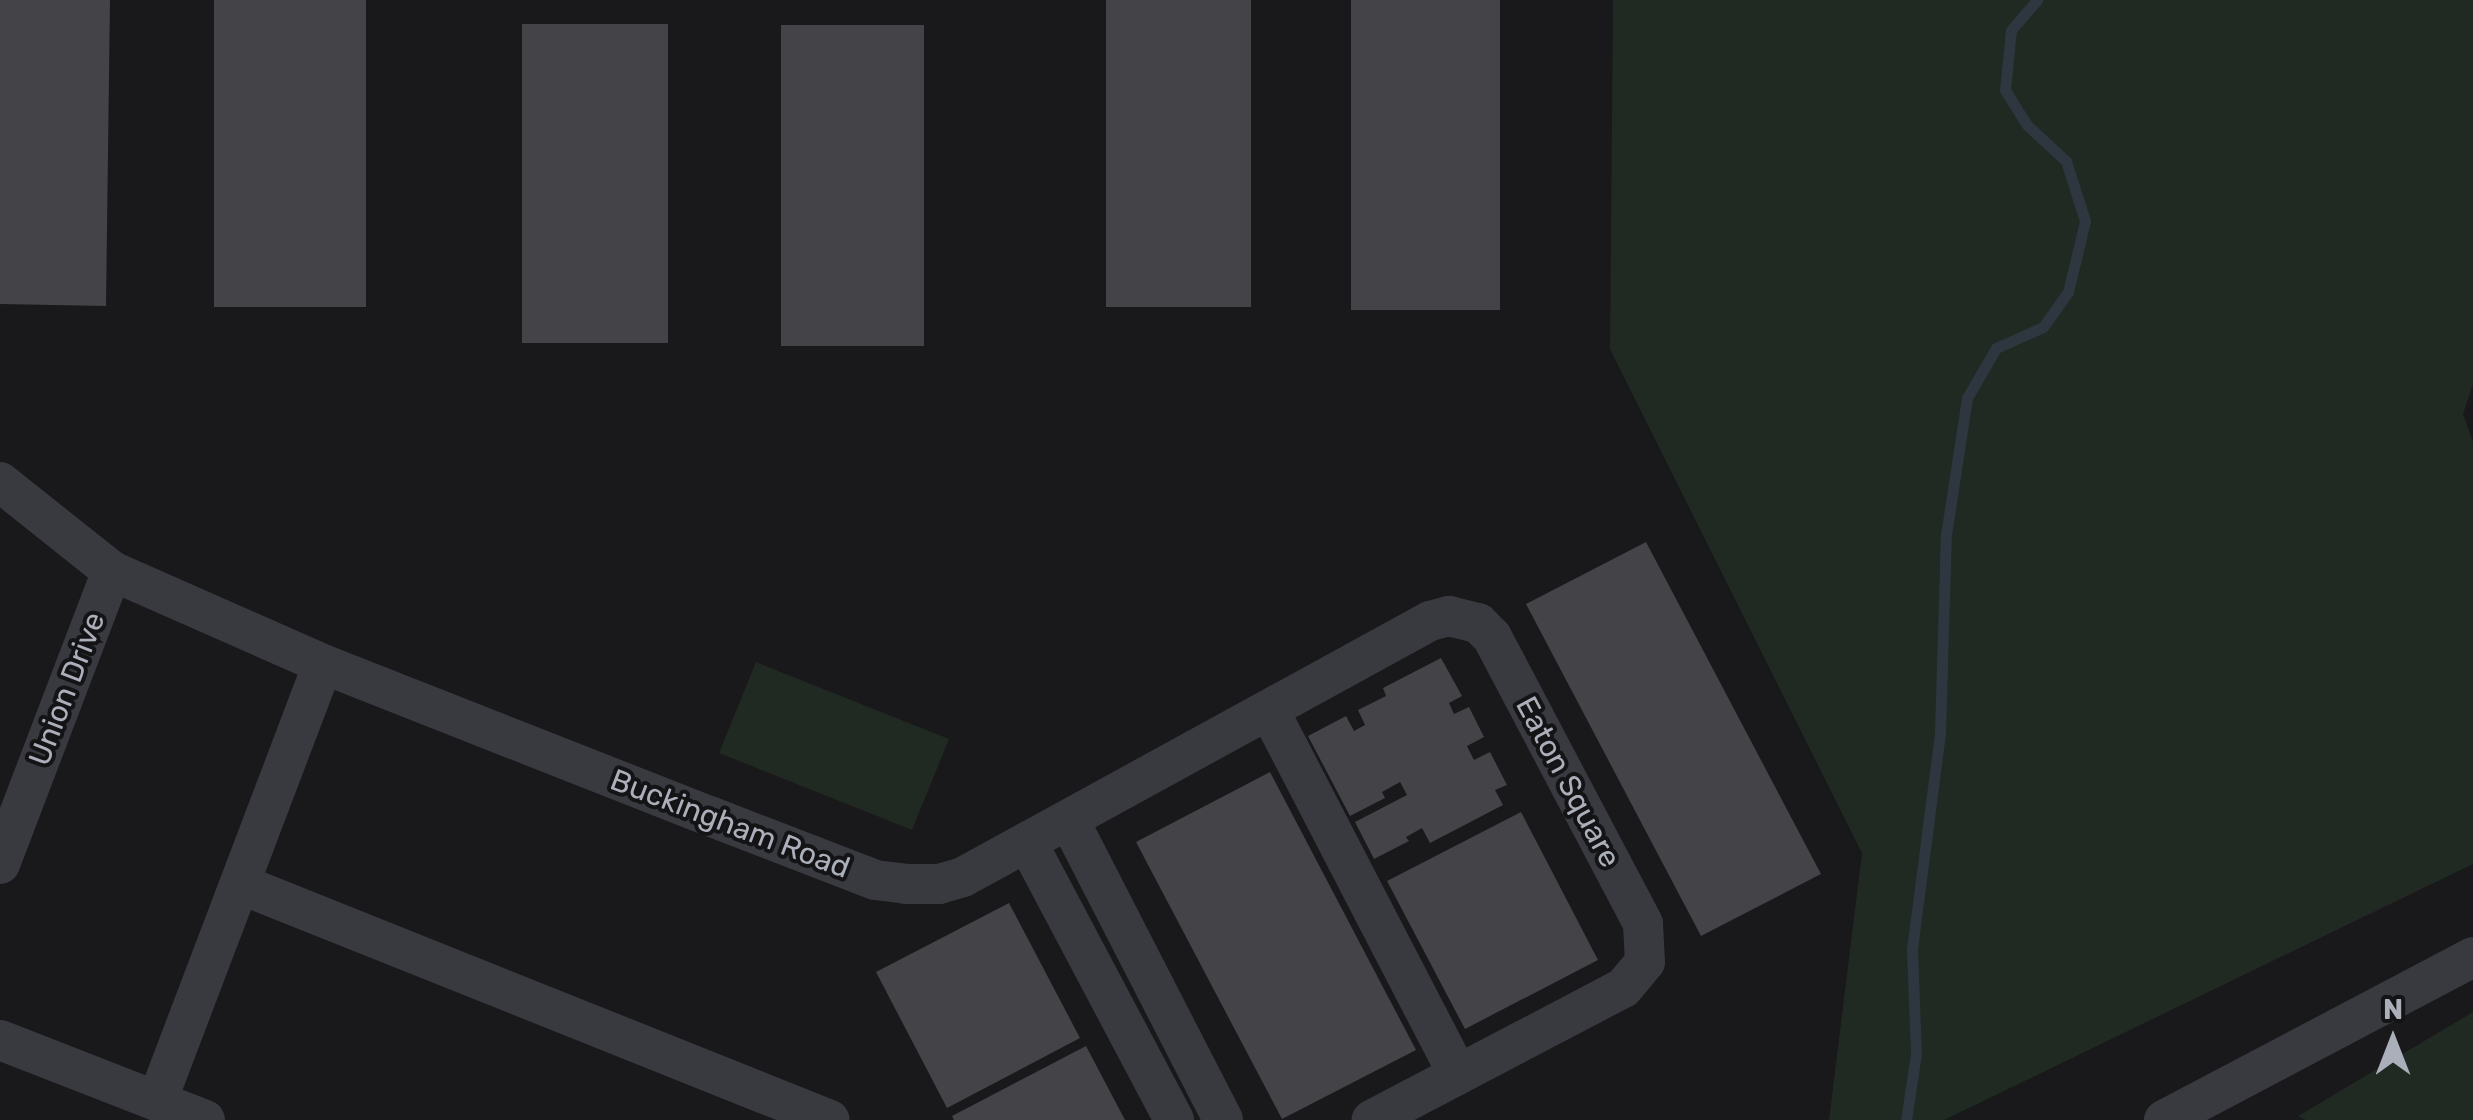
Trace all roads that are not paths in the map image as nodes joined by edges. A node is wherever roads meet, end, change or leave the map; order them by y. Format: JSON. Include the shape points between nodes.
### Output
{"nodes":[{"id":1,"x":0,"y":482,"type":"edge"},
{"id":2,"x":112,"y":572,"type":"junction"},
{"id":3,"x":1462,"y":618,"type":"joint"},
{"id":4,"x":323,"y":664,"type":"junction"},
{"id":5,"x":1269,"y":710,"type":"junction"},
{"id":6,"x":1069,"y":820,"type":"junction"},
{"id":7,"x":1028,"y":842,"type":"junction"},
{"id":8,"x":0,"y":864,"type":"edge"},
{"id":9,"x":240,"y":884,"type":"junction"},
{"id":10,"x":2473,"y":956,"type":"edge"},
{"id":11,"x":0,"y":1040,"type":"edge"},
{"id":12,"x":1457,"y":1073,"type":"junction"},
{"id":13,"x":157,"y":1101,"type":"junction"},
{"id":14,"x":205,"y":1120,"type":"edge"},
{"id":15,"x":830,"y":1120,"type":"edge"},
{"id":16,"x":1174,"y":1120,"type":"edge"},
{"id":17,"x":1223,"y":1120,"type":"edge"},
{"id":18,"x":1372,"y":1120,"type":"edge"},
{"id":19,"x":2164,"y":1120,"type":"edge"}],
"edges":[{"from":1,"to":2,"type":"street","name":"Buckingham Road"},
{"from":2,"to":4,"type":"street","name":"Buckingham Road"},
{"from":2,"to":8,"type":"street","name":"Union Drive"},
{"from":3,"to":5,"type":"street","name":"Buckingham Road","via":[[1430,621]]},
{"from":3,"to":12,"type":"street","name":"Eaton Square","via":[[1492,636],[1642,924],[1646,962],[1624,988]]},
{"from":4,"to":7,"type":"street","name":"Buckingham Road","via":[[875,880],[938,884]]},
{"from":4,"to":9,"type":"street"},
{"from":5,"to":6,"type":"street","name":"Buckingham Road"},
{"from":5,"to":12,"type":"street"},
{"from":6,"to":7,"type":"street","name":"Buckingham Road"},
{"from":6,"to":17,"type":"street"},
{"from":7,"to":16,"type":"street"},
{"from":9,"to":13,"type":"street"},
{"from":9,"to":15,"type":"street"},
{"from":10,"to":19,"type":"street"},
{"from":11,"to":13,"type":"street"},
{"from":12,"to":18,"type":"street"},
{"from":13,"to":14,"type":"street"}]}
